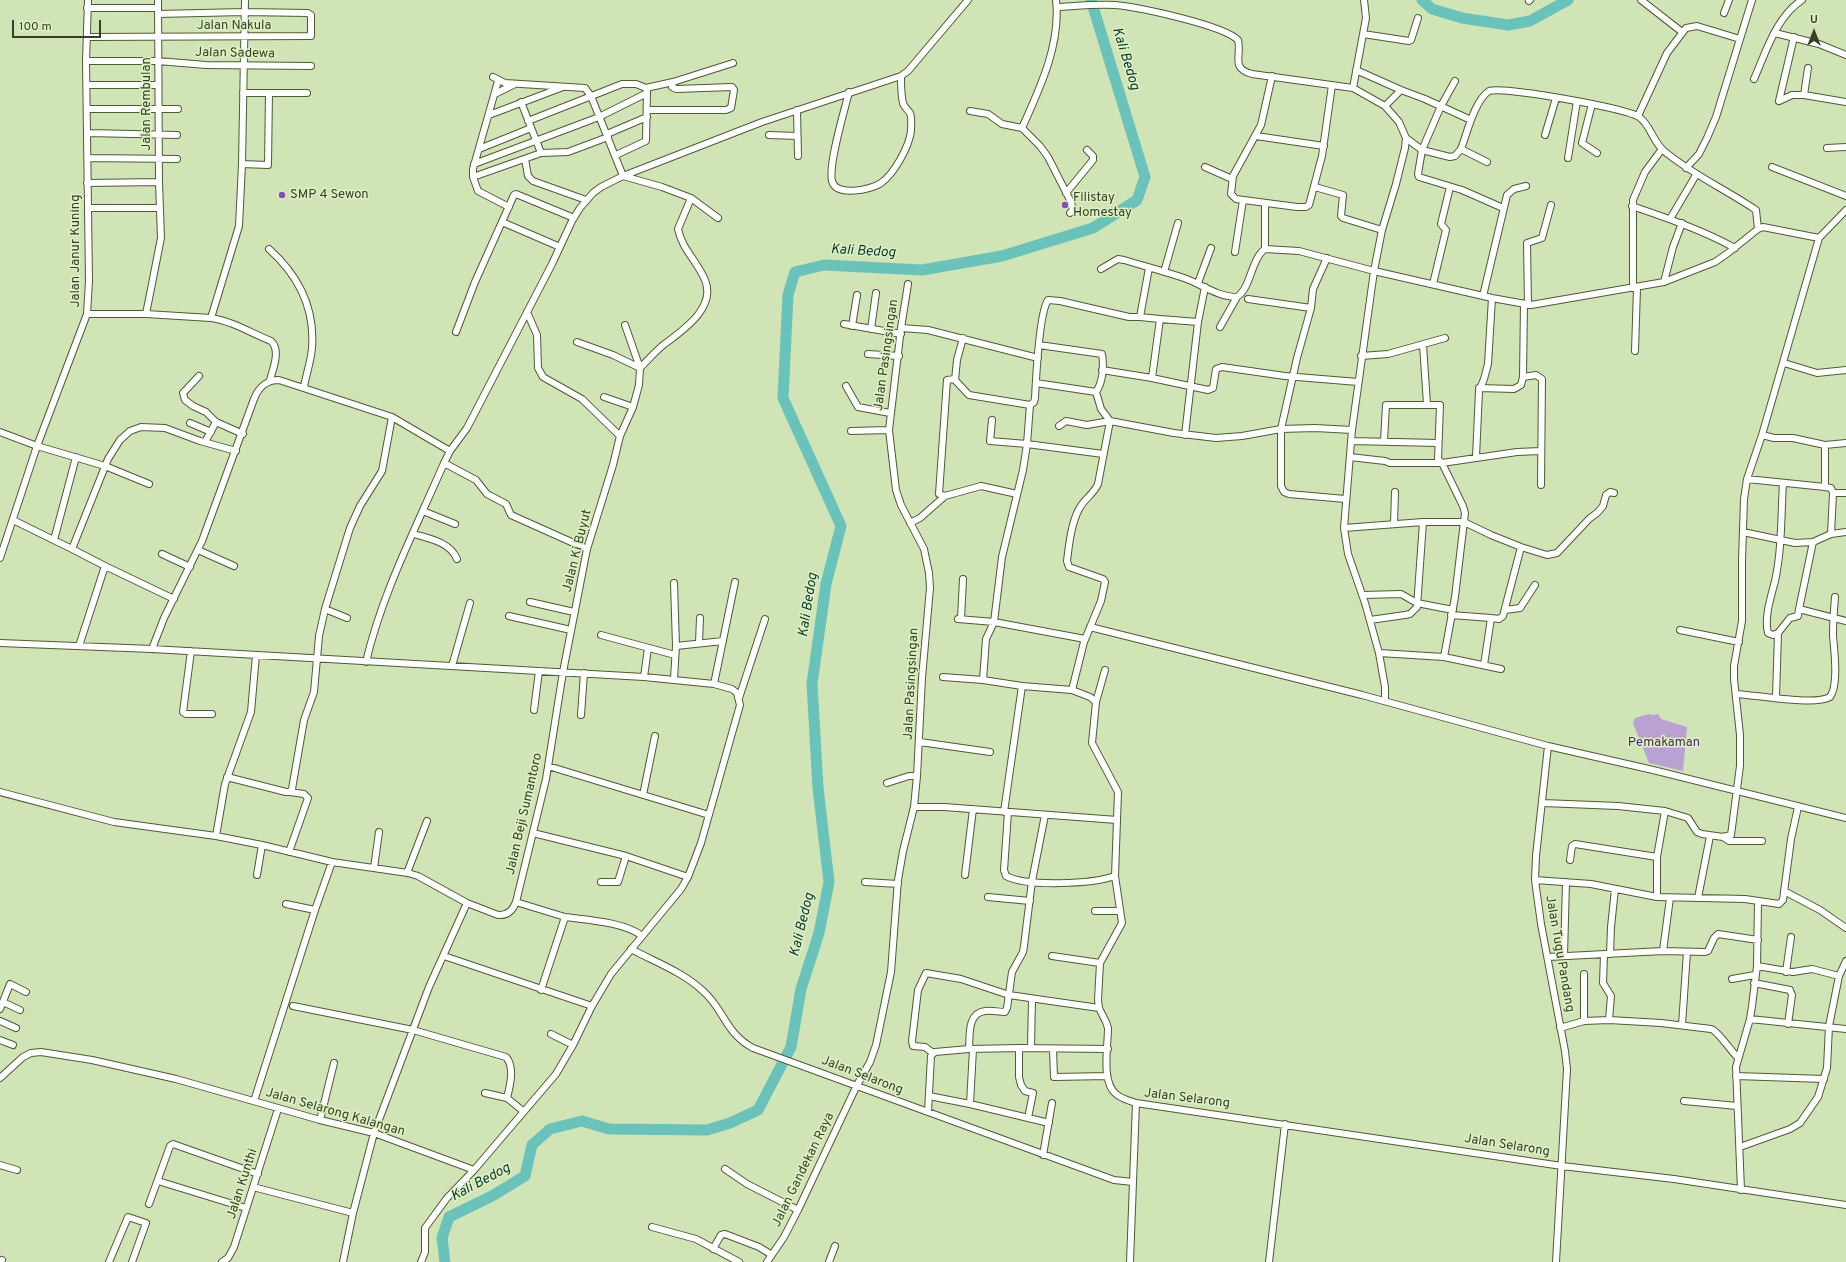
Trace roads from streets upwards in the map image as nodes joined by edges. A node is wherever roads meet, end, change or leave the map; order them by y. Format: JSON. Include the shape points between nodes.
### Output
{"nodes":[{"id":1,"x":88,"y":0,"type":"edge"},
{"id":2,"x":158,"y":0,"type":"edge"},
{"id":3,"x":245,"y":0,"type":"edge"},
{"id":4,"x":968,"y":0,"type":"edge"},
{"id":5,"x":1056,"y":0,"type":"edge"},
{"id":6,"x":1364,"y":0,"type":"edge"},
{"id":7,"x":1641,"y":0,"type":"edge"},
{"id":8,"x":1729,"y":0,"type":"edge"},
{"id":9,"x":1752,"y":0,"type":"edge"},
{"id":10,"x":1802,"y":0,"type":"edge"},
{"id":11,"x":1057,"y":7,"type":"junction"},
{"id":12,"x":88,"y":8,"type":"junction"},
{"id":13,"x":158,"y":11,"type":"junction"},
{"id":14,"x":244,"y":12,"type":"junction"},
{"id":15,"x":1724,"y":12,"type":"dead end"},
{"id":16,"x":1418,"y":18,"type":"dead end"},
{"id":17,"x":1682,"y":32,"type":"junction"},
{"id":18,"x":1775,"y":33,"type":"junction"},
{"id":19,"x":1363,"y":34,"type":"junction"},
{"id":20,"x":87,"y":37,"type":"junction"},
{"id":21,"x":158,"y":37,"type":"junction"},
{"id":22,"x":1794,"y":37,"type":"junction"},
{"id":23,"x":244,"y":38,"type":"junction"},
{"id":24,"x":1740,"y":39,"type":"junction"},
{"id":25,"x":1846,"y":55,"type":"edge"},
{"id":26,"x":86,"y":61,"type":"junction"},
{"id":27,"x":158,"y":61,"type":"junction"},
{"id":28,"x":733,"y":64,"type":"dead end"},
{"id":29,"x":244,"y":65,"type":"junction"},
{"id":30,"x":311,"y":66,"type":"dead end"},
{"id":31,"x":1808,"y":68,"type":"dead end"},
{"id":32,"x":1356,"y":70,"type":"junction"},
{"id":33,"x":901,"y":76,"type":"junction"},
{"id":34,"x":1272,"y":76,"type":"junction"},
{"id":35,"x":1754,"y":80,"type":"dead end"},
{"id":36,"x":1455,"y":81,"type":"dead end"},
{"id":37,"x":673,"y":82,"type":"junction"},
{"id":38,"x":158,"y":84,"type":"junction"},
{"id":39,"x":515,"y":84,"type":"junction"},
{"id":40,"x":88,"y":85,"type":"junction"},
{"id":41,"x":1332,"y":85,"type":"junction"},
{"id":42,"x":566,"y":86,"type":"junction"},
{"id":43,"x":1353,"y":88,"type":"junction"},
{"id":44,"x":1401,"y":90,"type":"junction"},
{"id":45,"x":647,"y":91,"type":"junction"},
{"id":46,"x":849,"y":92,"type":"junction"},
{"id":47,"x":243,"y":93,"type":"junction"},
{"id":48,"x":269,"y":93,"type":"junction"},
{"id":49,"x":307,"y":94,"type":"dead end"},
{"id":50,"x":494,"y":94,"type":"junction"},
{"id":51,"x":1804,"y":95,"type":"junction"},
{"id":52,"x":591,"y":96,"type":"junction"},
{"id":53,"x":1556,"y":98,"type":"junction"},
{"id":54,"x":1577,"y":101,"type":"junction"},
{"id":55,"x":521,"y":102,"type":"junction"},
{"id":56,"x":1846,"y":102,"type":"edge"},
{"id":57,"x":1592,"y":104,"type":"junction"},
{"id":58,"x":1384,"y":106,"type":"junction"},
{"id":59,"x":1441,"y":106,"type":"junction"},
{"id":60,"x":88,"y":109,"type":"junction"},
{"id":61,"x":158,"y":109,"type":"junction"},
{"id":62,"x":178,"y":110,"type":"dead end"},
{"id":63,"x":647,"y":110,"type":"junction"},
{"id":64,"x":797,"y":110,"type":"junction"},
{"id":65,"x":970,"y":110,"type":"dead end"},
{"id":66,"x":488,"y":115,"type":"junction"},
{"id":67,"x":1638,"y":116,"type":"junction"},
{"id":68,"x":599,"y":117,"type":"junction"},
{"id":69,"x":647,"y":117,"type":"junction"},
{"id":70,"x":1471,"y":120,"type":"junction"},
{"id":71,"x":528,"y":121,"type":"junction"},
{"id":72,"x":531,"y":128,"type":"junction"},
{"id":73,"x":1022,"y":128,"type":"junction"},
{"id":74,"x":88,"y":133,"type":"junction"},
{"id":75,"x":158,"y":134,"type":"junction"},
{"id":76,"x":177,"y":134,"type":"dead end"},
{"id":77,"x":1545,"y":135,"type":"dead end"},
{"id":78,"x":607,"y":136,"type":"junction"},
{"id":79,"x":768,"y":136,"type":"dead end"},
{"id":80,"x":797,"y":136,"type":"junction"},
{"id":81,"x":1256,"y":136,"type":"junction"},
{"id":82,"x":1406,"y":138,"type":"junction"},
{"id":83,"x":536,"y":141,"type":"junction"},
{"id":84,"x":1324,"y":146,"type":"junction"},
{"id":85,"x":1846,"y":147,"type":"edge"},
{"id":86,"x":478,"y":148,"type":"junction"},
{"id":87,"x":1827,"y":148,"type":"dead end"},
{"id":88,"x":1461,"y":149,"type":"junction"},
{"id":89,"x":1662,"y":149,"type":"junction"},
{"id":90,"x":1087,"y":150,"type":"dead end"},
{"id":91,"x":1422,"y":150,"type":"junction"},
{"id":92,"x":541,"y":153,"type":"junction"},
{"id":93,"x":1597,"y":153,"type":"dead end"},
{"id":94,"x":616,"y":155,"type":"junction"},
{"id":95,"x":798,"y":156,"type":"dead end"},
{"id":96,"x":88,"y":158,"type":"junction"},
{"id":97,"x":158,"y":158,"type":"junction"},
{"id":98,"x":1568,"y":158,"type":"dead end"},
{"id":99,"x":177,"y":159,"type":"dead end"},
{"id":100,"x":525,"y":159,"type":"junction"},
{"id":101,"x":1487,"y":162,"type":"dead end"},
{"id":102,"x":242,"y":164,"type":"junction"},
{"id":103,"x":474,"y":164,"type":"junction"},
{"id":104,"x":1205,"y":167,"type":"dead end"},
{"id":105,"x":1772,"y":167,"type":"dead end"},
{"id":106,"x":1686,"y":168,"type":"junction"},
{"id":107,"x":1696,"y":175,"type":"junction"},
{"id":108,"x":623,"y":176,"type":"junction"},
{"id":109,"x":473,"y":177,"type":"junction"},
{"id":110,"x":1232,"y":179,"type":"junction"},
{"id":111,"x":159,"y":182,"type":"junction"},
{"id":112,"x":87,"y":183,"type":"junction"},
{"id":113,"x":1526,"y":186,"type":"dead end"},
{"id":114,"x":1315,"y":187,"type":"junction"},
{"id":115,"x":1450,"y":187,"type":"junction"},
{"id":116,"x":1066,"y":193,"type":"junction"},
{"id":117,"x":1846,"y":196,"type":"edge"},
{"id":118,"x":691,"y":198,"type":"junction"},
{"id":119,"x":586,"y":200,"type":"junction"},
{"id":120,"x":1243,"y":200,"type":"junction"},
{"id":121,"x":1265,"y":203,"type":"junction"},
{"id":122,"x":1551,"y":205,"type":"dead end"},
{"id":123,"x":509,"y":206,"type":"junction"},
{"id":124,"x":1632,"y":206,"type":"junction"},
{"id":125,"x":88,"y":208,"type":"junction"},
{"id":126,"x":1503,"y":208,"type":"junction"},
{"id":127,"x":1846,"y":210,"type":"edge"},
{"id":128,"x":161,"y":212,"type":"junction"},
{"id":129,"x":1070,"y":213,"type":"dead end"},
{"id":130,"x":574,"y":218,"type":"junction"},
{"id":131,"x":718,"y":218,"type":"dead end"},
{"id":132,"x":1670,"y":219,"type":"junction"},
{"id":133,"x":502,"y":222,"type":"junction"},
{"id":134,"x":1178,"y":223,"type":"dead end"},
{"id":135,"x":1682,"y":223,"type":"junction"},
{"id":136,"x":1758,"y":229,"type":"junction"},
{"id":137,"x":1382,"y":230,"type":"junction"},
{"id":138,"x":1819,"y":238,"type":"junction"},
{"id":139,"x":560,"y":247,"type":"junction"},
{"id":140,"x":1211,"y":248,"type":"dead end"},
{"id":141,"x":1735,"y":248,"type":"junction"},
{"id":142,"x":269,"y":249,"type":"dead end"},
{"id":143,"x":1265,"y":249,"type":"junction"},
{"id":144,"x":1235,"y":252,"type":"dead end"},
{"id":145,"x":1327,"y":258,"type":"junction"},
{"id":146,"x":1149,"y":268,"type":"junction"},
{"id":147,"x":1101,"y":269,"type":"dead end"},
{"id":148,"x":1374,"y":270,"type":"junction"},
{"id":149,"x":1164,"y":272,"type":"junction"},
{"id":150,"x":1664,"y":282,"type":"junction"},
{"id":151,"x":1198,"y":283,"type":"junction"},
{"id":152,"x":908,"y":284,"type":"dead end"},
{"id":153,"x":1433,"y":284,"type":"junction"},
{"id":154,"x":1205,"y":287,"type":"junction"},
{"id":155,"x":1635,"y":288,"type":"junction"},
{"id":156,"x":876,"y":292,"type":"dead end"},
{"id":157,"x":857,"y":295,"type":"dead end"},
{"id":158,"x":1483,"y":296,"type":"junction"},
{"id":159,"x":1237,"y":297,"type":"junction"},
{"id":160,"x":1492,"y":298,"type":"junction"},
{"id":161,"x":1248,"y":299,"type":"dead end"},
{"id":162,"x":1526,"y":304,"type":"junction"},
{"id":163,"x":1311,"y":308,"type":"junction"},
{"id":164,"x":527,"y":312,"type":"junction"},
{"id":165,"x":87,"y":314,"type":"junction"},
{"id":166,"x":146,"y":314,"type":"junction"},
{"id":167,"x":1140,"y":317,"type":"junction"},
{"id":168,"x":211,"y":318,"type":"junction"},
{"id":169,"x":1160,"y":319,"type":"junction"},
{"id":170,"x":1198,"y":322,"type":"junction"},
{"id":171,"x":844,"y":324,"type":"dead end"},
{"id":172,"x":625,"y":325,"type":"dead end"},
{"id":173,"x":852,"y":326,"type":"junction"},
{"id":174,"x":1220,"y":327,"type":"dead end"},
{"id":175,"x":871,"y":329,"type":"junction"},
{"id":176,"x":902,"y":330,"type":"junction"},
{"id":177,"x":456,"y":332,"type":"dead end"},
{"id":178,"x":963,"y":338,"type":"junction"},
{"id":179,"x":1445,"y":338,"type":"dead end"},
{"id":180,"x":577,"y":342,"type":"dead end"},
{"id":181,"x":1040,"y":345,"type":"junction"},
{"id":182,"x":1423,"y":345,"type":"junction"},
{"id":183,"x":1635,"y":351,"type":"dead end"},
{"id":184,"x":868,"y":354,"type":"dead end"},
{"id":185,"x":899,"y":356,"type":"junction"},
{"id":186,"x":1361,"y":356,"type":"junction"},
{"id":187,"x":1038,"y":358,"type":"junction"},
{"id":188,"x":1784,"y":363,"type":"junction"},
{"id":189,"x":640,"y":368,"type":"junction"},
{"id":190,"x":1102,"y":370,"type":"junction"},
{"id":191,"x":1846,"y":370,"type":"edge"},
{"id":192,"x":199,"y":376,"type":"dead end"},
{"id":193,"x":1293,"y":376,"type":"junction"},
{"id":194,"x":1524,"y":377,"type":"junction"},
{"id":195,"x":1152,"y":378,"type":"junction"},
{"id":196,"x":270,"y":380,"type":"junction"},
{"id":197,"x":955,"y":380,"type":"junction"},
{"id":198,"x":1358,"y":382,"type":"junction"},
{"id":199,"x":1036,"y":383,"type":"junction"},
{"id":200,"x":846,"y":386,"type":"dead end"},
{"id":201,"x":1190,"y":386,"type":"junction"},
{"id":202,"x":304,"y":387,"type":"junction"},
{"id":203,"x":1479,"y":388,"type":"junction"},
{"id":204,"x":1096,"y":392,"type":"junction"},
{"id":205,"x":604,"y":397,"type":"dead end"},
{"id":206,"x":1427,"y":404,"type":"junction"},
{"id":207,"x":1030,"y":405,"type":"junction"},
{"id":208,"x":633,"y":407,"type":"junction"},
{"id":209,"x":890,"y":413,"type":"junction"},
{"id":210,"x":392,"y":417,"type":"junction"},
{"id":211,"x":992,"y":420,"type":"dead end"},
{"id":212,"x":1110,"y":421,"type":"junction"},
{"id":213,"x":216,"y":422,"type":"junction"},
{"id":214,"x":190,"y":424,"type":"dead end"},
{"id":215,"x":1059,"y":426,"type":"dead end"},
{"id":216,"x":1281,"y":428,"type":"junction"},
{"id":217,"x":889,"y":430,"type":"junction"},
{"id":218,"x":1352,"y":430,"type":"junction"},
{"id":219,"x":851,"y":431,"type":"dead end"},
{"id":220,"x":0,"y":432,"type":"edge"},
{"id":221,"x":211,"y":432,"type":"junction"},
{"id":222,"x":243,"y":434,"type":"junction"},
{"id":223,"x":1185,"y":435,"type":"junction"},
{"id":224,"x":1762,"y":435,"type":"junction"},
{"id":225,"x":620,"y":436,"type":"junction"},
{"id":226,"x":1351,"y":441,"type":"junction"},
{"id":227,"x":1384,"y":441,"type":"junction"},
{"id":228,"x":205,"y":442,"type":"junction"},
{"id":229,"x":1438,"y":443,"type":"junction"},
{"id":230,"x":1846,"y":443,"type":"edge"},
{"id":231,"x":1027,"y":444,"type":"junction"},
{"id":232,"x":1825,"y":445,"type":"junction"},
{"id":233,"x":37,"y":446,"type":"junction"},
{"id":234,"x":236,"y":451,"type":"junction"},
{"id":235,"x":450,"y":451,"type":"junction"},
{"id":236,"x":1541,"y":452,"type":"junction"},
{"id":237,"x":1103,"y":454,"type":"junction"},
{"id":238,"x":76,"y":457,"type":"junction"},
{"id":239,"x":1350,"y":457,"type":"junction"},
{"id":240,"x":1476,"y":457,"type":"junction"},
{"id":241,"x":444,"y":463,"type":"junction"},
{"id":242,"x":1442,"y":463,"type":"junction"},
{"id":243,"x":105,"y":466,"type":"junction"},
{"id":244,"x":1747,"y":479,"type":"junction"},
{"id":245,"x":1783,"y":483,"type":"junction"},
{"id":246,"x":148,"y":484,"type":"dead end"},
{"id":247,"x":1541,"y":485,"type":"dead end"},
{"id":248,"x":1825,"y":487,"type":"junction"},
{"id":249,"x":1394,"y":492,"type":"dead end"},
{"id":250,"x":1614,"y":493,"type":"dead end"},
{"id":251,"x":1833,"y":493,"type":"junction"},
{"id":252,"x":1846,"y":493,"type":"edge"},
{"id":253,"x":1018,"y":494,"type":"junction"},
{"id":254,"x":945,"y":496,"type":"junction"},
{"id":255,"x":1346,"y":499,"type":"junction"},
{"id":256,"x":423,"y":511,"type":"junction"},
{"id":257,"x":13,"y":520,"type":"junction"},
{"id":258,"x":1423,"y":522,"type":"junction"},
{"id":259,"x":1464,"y":522,"type":"junction"},
{"id":260,"x":911,"y":523,"type":"junction"},
{"id":261,"x":455,"y":524,"type":"dead end"},
{"id":262,"x":1394,"y":524,"type":"junction"},
{"id":263,"x":1344,"y":528,"type":"junction"},
{"id":264,"x":1743,"y":532,"type":"junction"},
{"id":265,"x":1846,"y":532,"type":"edge"},
{"id":266,"x":414,"y":534,"type":"junction"},
{"id":267,"x":1831,"y":534,"type":"junction"},
{"id":268,"x":54,"y":540,"type":"junction"},
{"id":269,"x":1780,"y":540,"type":"junction"},
{"id":270,"x":1812,"y":542,"type":"junction"},
{"id":271,"x":1521,"y":547,"type":"junction"},
{"id":272,"x":2,"y":548,"type":"edge"},
{"id":273,"x":72,"y":549,"type":"junction"},
{"id":274,"x":587,"y":549,"type":"junction"},
{"id":275,"x":198,"y":550,"type":"junction"},
{"id":276,"x":162,"y":554,"type":"dead end"},
{"id":277,"x":0,"y":558,"type":"edge"},
{"id":278,"x":457,"y":559,"type":"dead end"},
{"id":279,"x":105,"y":566,"type":"junction"},
{"id":280,"x":234,"y":566,"type":"dead end"},
{"id":281,"x":190,"y":567,"type":"junction"},
{"id":282,"x":963,"y":579,"type":"dead end"},
{"id":283,"x":735,"y":582,"type":"dead end"},
{"id":284,"x":674,"y":584,"type":"dead end"},
{"id":285,"x":1535,"y":585,"type":"dead end"},
{"id":286,"x":1363,"y":596,"type":"junction"},
{"id":287,"x":1835,"y":597,"type":"dead end"},
{"id":288,"x":174,"y":599,"type":"junction"},
{"id":289,"x":530,"y":602,"type":"dead end"},
{"id":290,"x":470,"y":603,"type":"dead end"},
{"id":291,"x":1417,"y":603,"type":"junction"},
{"id":292,"x":1799,"y":608,"type":"junction"},
{"id":293,"x":325,"y":609,"type":"junction"},
{"id":294,"x":1505,"y":610,"type":"junction"},
{"id":295,"x":574,"y":612,"type":"junction"},
{"id":296,"x":1452,"y":612,"type":"junction"},
{"id":297,"x":509,"y":616,"type":"dead end"},
{"id":298,"x":347,"y":618,"type":"dead end"},
{"id":299,"x":700,"y":618,"type":"dead end"},
{"id":300,"x":1491,"y":618,"type":"junction"},
{"id":301,"x":1834,"y":618,"type":"junction"},
{"id":302,"x":764,"y":620,"type":"dead end"},
{"id":303,"x":1370,"y":620,"type":"junction"},
{"id":304,"x":1846,"y":621,"type":"edge"},
{"id":305,"x":994,"y":622,"type":"junction"},
{"id":306,"x":1090,"y":628,"type":"junction"},
{"id":307,"x":571,"y":630,"type":"junction"},
{"id":308,"x":1680,"y":630,"type":"dead end"},
{"id":309,"x":1778,"y":633,"type":"junction"},
{"id":310,"x":601,"y":635,"type":"dead end"},
{"id":311,"x":1085,"y":639,"type":"junction"},
{"id":312,"x":723,"y":641,"type":"junction"},
{"id":313,"x":1739,"y":642,"type":"junction"},
{"id":314,"x":0,"y":643,"type":"edge"},
{"id":315,"x":700,"y":643,"type":"junction"},
{"id":316,"x":79,"y":646,"type":"junction"},
{"id":317,"x":676,"y":646,"type":"junction"},
{"id":318,"x":648,"y":648,"type":"junction"},
{"id":319,"x":152,"y":649,"type":"junction"},
{"id":320,"x":190,"y":651,"type":"junction"},
{"id":321,"x":1378,"y":653,"type":"junction"},
{"id":322,"x":675,"y":655,"type":"junction"},
{"id":323,"x":256,"y":656,"type":"junction"},
{"id":324,"x":1444,"y":657,"type":"junction"},
{"id":325,"x":316,"y":659,"type":"junction"},
{"id":326,"x":366,"y":662,"type":"junction"},
{"id":327,"x":1484,"y":665,"type":"junction"},
{"id":328,"x":452,"y":666,"type":"junction"},
{"id":329,"x":1501,"y":669,"type":"dead end"},
{"id":330,"x":1106,"y":670,"type":"dead end"},
{"id":331,"x":539,"y":671,"type":"junction"},
{"id":332,"x":563,"y":672,"type":"junction"},
{"id":333,"x":584,"y":673,"type":"junction"},
{"id":334,"x":644,"y":677,"type":"junction"},
{"id":335,"x":942,"y":677,"type":"dead end"},
{"id":336,"x":674,"y":679,"type":"junction"},
{"id":337,"x":983,"y":680,"type":"junction"},
{"id":338,"x":714,"y":684,"type":"junction"},
{"id":339,"x":1022,"y":686,"type":"junction"},
{"id":340,"x":1072,"y":690,"type":"junction"},
{"id":341,"x":1736,"y":694,"type":"junction"},
{"id":342,"x":739,"y":698,"type":"junction"},
{"id":343,"x":1776,"y":698,"type":"junction"},
{"id":344,"x":1385,"y":701,"type":"junction"},
{"id":345,"x":1096,"y":702,"type":"junction"},
{"id":346,"x":534,"y":710,"type":"dead end"},
{"id":347,"x":212,"y":714,"type":"dead end"},
{"id":348,"x":581,"y":715,"type":"dead end"},
{"id":349,"x":655,"y":736,"type":"dead end"},
{"id":350,"x":922,"y":742,"type":"junction"},
{"id":351,"x":1548,"y":746,"type":"junction"},
{"id":352,"x":990,"y":752,"type":"dead end"},
{"id":353,"x":548,"y":766,"type":"junction"},
{"id":354,"x":917,"y":776,"type":"junction"},
{"id":355,"x":227,"y":777,"type":"junction"},
{"id":356,"x":887,"y":783,"type":"dead end"},
{"id":357,"x":0,"y":792,"type":"edge"},
{"id":358,"x":290,"y":792,"type":"junction"},
{"id":359,"x":1738,"y":792,"type":"junction"},
{"id":360,"x":643,"y":795,"type":"junction"},
{"id":361,"x":1543,"y":803,"type":"junction"},
{"id":362,"x":919,"y":806,"type":"junction"},
{"id":363,"x":1798,"y":807,"type":"junction"},
{"id":364,"x":973,"y":809,"type":"junction"},
{"id":365,"x":1665,"y":811,"type":"junction"},
{"id":366,"x":1006,"y":812,"type":"junction"},
{"id":367,"x":709,"y":815,"type":"junction"},
{"id":368,"x":1045,"y":815,"type":"junction"},
{"id":369,"x":1846,"y":818,"type":"edge"},
{"id":370,"x":1116,"y":820,"type":"junction"},
{"id":371,"x":427,"y":821,"type":"dead end"},
{"id":372,"x":380,"y":832,"type":"dead end"},
{"id":373,"x":533,"y":833,"type":"junction"},
{"id":374,"x":216,"y":836,"type":"junction"},
{"id":375,"x":1710,"y":836,"type":"junction"},
{"id":376,"x":1723,"y":837,"type":"junction"},
{"id":377,"x":1762,"y":841,"type":"dead end"},
{"id":378,"x":262,"y":845,"type":"junction"},
{"id":379,"x":289,"y":852,"type":"junction"},
{"id":380,"x":626,"y":856,"type":"junction"},
{"id":381,"x":1656,"y":857,"type":"junction"},
{"id":382,"x":1570,"y":860,"type":"dead end"},
{"id":383,"x":332,"y":862,"type":"junction"},
{"id":384,"x":374,"y":868,"type":"junction"},
{"id":385,"x":407,"y":873,"type":"junction"},
{"id":386,"x":257,"y":875,"type":"dead end"},
{"id":387,"x":965,"y":875,"type":"dead end"},
{"id":388,"x":1115,"y":876,"type":"junction"},
{"id":389,"x":688,"y":877,"type":"junction"},
{"id":390,"x":1535,"y":880,"type":"junction"},
{"id":391,"x":1032,"y":881,"type":"junction"},
{"id":392,"x":601,"y":882,"type":"dead end"},
{"id":393,"x":864,"y":882,"type":"dead end"},
{"id":394,"x":1566,"y":882,"type":"junction"},
{"id":395,"x":898,"y":884,"type":"junction"},
{"id":396,"x":1614,"y":889,"type":"junction"},
{"id":397,"x":1784,"y":892,"type":"junction"},
{"id":398,"x":988,"y":897,"type":"dead end"},
{"id":399,"x":1657,"y":897,"type":"junction"},
{"id":400,"x":1670,"y":898,"type":"junction"},
{"id":401,"x":1698,"y":898,"type":"junction"},
{"id":402,"x":1030,"y":901,"type":"junction"},
{"id":403,"x":1758,"y":901,"type":"junction"},
{"id":404,"x":466,"y":902,"type":"junction"},
{"id":405,"x":516,"y":902,"type":"junction"},
{"id":406,"x":286,"y":904,"type":"dead end"},
{"id":407,"x":315,"y":910,"type":"junction"},
{"id":408,"x":1095,"y":910,"type":"dead end"},
{"id":409,"x":1120,"y":911,"type":"junction"},
{"id":410,"x":565,"y":917,"type":"junction"},
{"id":411,"x":1846,"y":928,"type":"edge"},
{"id":412,"x":642,"y":936,"type":"junction"},
{"id":413,"x":1791,"y":937,"type":"dead end"},
{"id":414,"x":1758,"y":940,"type":"junction"},
{"id":415,"x":631,"y":949,"type":"junction"},
{"id":416,"x":1663,"y":951,"type":"junction"},
{"id":417,"x":1687,"y":952,"type":"junction"},
{"id":418,"x":1607,"y":954,"type":"junction"},
{"id":419,"x":444,"y":956,"type":"junction"},
{"id":420,"x":1052,"y":956,"type":"dead end"},
{"id":421,"x":1564,"y":956,"type":"junction"},
{"id":422,"x":1548,"y":957,"type":"junction"},
{"id":423,"x":1846,"y":961,"type":"edge"},
{"id":424,"x":1100,"y":963,"type":"junction"},
{"id":425,"x":1757,"y":966,"type":"junction"},
{"id":426,"x":1786,"y":972,"type":"junction"},
{"id":427,"x":1584,"y":974,"type":"dead end"},
{"id":428,"x":1755,"y":975,"type":"junction"},
{"id":429,"x":1839,"y":976,"type":"junction"},
{"id":430,"x":1732,"y":979,"type":"dead end"},
{"id":431,"x":1754,"y":983,"type":"junction"},
{"id":432,"x":541,"y":990,"type":"junction"},
{"id":433,"x":26,"y":992,"type":"dead end"},
{"id":434,"x":1009,"y":995,"type":"junction"},
{"id":435,"x":1032,"y":999,"type":"junction"},
{"id":436,"x":3,"y":1002,"type":"junction"},
{"id":437,"x":293,"y":1006,"type":"dead end"},
{"id":438,"x":592,"y":1006,"type":"junction"},
{"id":439,"x":1099,"y":1008,"type":"junction"},
{"id":440,"x":0,"y":1009,"type":"edge"},
{"id":441,"x":20,"y":1010,"type":"dead end"},
{"id":442,"x":1750,"y":1019,"type":"junction"},
{"id":443,"x":1609,"y":1020,"type":"junction"},
{"id":444,"x":0,"y":1021,"type":"edge"},
{"id":445,"x":1584,"y":1021,"type":"junction"},
{"id":446,"x":1788,"y":1024,"type":"junction"},
{"id":447,"x":1682,"y":1025,"type":"junction"},
{"id":448,"x":1829,"y":1026,"type":"junction"},
{"id":449,"x":16,"y":1028,"type":"dead end"},
{"id":450,"x":1560,"y":1028,"type":"junction"},
{"id":451,"x":1846,"y":1029,"type":"edge"},
{"id":452,"x":413,"y":1030,"type":"junction"},
{"id":453,"x":551,"y":1034,"type":"dead end"},
{"id":454,"x":0,"y":1040,"type":"edge"},
{"id":455,"x":13,"y":1045,"type":"dead end"},
{"id":456,"x":573,"y":1045,"type":"junction"},
{"id":457,"x":1019,"y":1048,"type":"junction"},
{"id":458,"x":1031,"y":1048,"type":"junction"},
{"id":459,"x":971,"y":1049,"type":"junction"},
{"id":460,"x":1053,"y":1049,"type":"junction"},
{"id":461,"x":1108,"y":1049,"type":"junction"},
{"id":462,"x":933,"y":1053,"type":"junction"},
{"id":463,"x":1738,"y":1058,"type":"junction"},
{"id":464,"x":334,"y":1063,"type":"dead end"},
{"id":465,"x":1107,"y":1076,"type":"junction"},
{"id":466,"x":1736,"y":1076,"type":"junction"},
{"id":467,"x":0,"y":1078,"type":"edge"},
{"id":468,"x":1824,"y":1079,"type":"junction"},
{"id":469,"x":858,"y":1086,"type":"junction"},
{"id":470,"x":485,"y":1093,"type":"dead end"},
{"id":471,"x":929,"y":1096,"type":"junction"},
{"id":472,"x":507,"y":1098,"type":"junction"},
{"id":473,"x":1684,"y":1101,"type":"dead end"},
{"id":474,"x":254,"y":1102,"type":"junction"},
{"id":475,"x":1052,"y":1103,"type":"dead end"},
{"id":476,"x":1136,"y":1103,"type":"junction"},
{"id":477,"x":970,"y":1104,"type":"junction"},
{"id":478,"x":1738,"y":1106,"type":"junction"},
{"id":479,"x":278,"y":1109,"type":"junction"},
{"id":480,"x":524,"y":1111,"type":"junction"},
{"id":481,"x":928,"y":1112,"type":"junction"},
{"id":482,"x":1028,"y":1118,"type":"junction"},
{"id":483,"x":320,"y":1120,"type":"junction"},
{"id":484,"x":1049,"y":1123,"type":"junction"},
{"id":485,"x":1285,"y":1124,"type":"junction"},
{"id":486,"x":374,"y":1133,"type":"junction"},
{"id":487,"x":1740,"y":1147,"type":"junction"},
{"id":488,"x":1043,"y":1155,"type":"junction"},
{"id":489,"x":0,"y":1165,"type":"edge"},
{"id":490,"x":1562,"y":1166,"type":"junction"},
{"id":491,"x":725,"y":1169,"type":"dead end"},
{"id":492,"x":17,"y":1170,"type":"dead end"},
{"id":493,"x":474,"y":1170,"type":"junction"},
{"id":494,"x":258,"y":1174,"type":"junction"},
{"id":495,"x":158,"y":1182,"type":"junction"},
{"id":496,"x":1133,"y":1182,"type":"junction"},
{"id":497,"x":254,"y":1187,"type":"junction"},
{"id":498,"x":1741,"y":1190,"type":"junction"},
{"id":499,"x":149,"y":1204,"type":"dead end"},
{"id":500,"x":1846,"y":1205,"type":"edge"},
{"id":501,"x":246,"y":1208,"type":"junction"},
{"id":502,"x":798,"y":1210,"type":"junction"},
{"id":503,"x":353,"y":1213,"type":"junction"},
{"id":504,"x":652,"y":1227,"type":"dead end"},
{"id":505,"x":835,"y":1246,"type":"dead end"},
{"id":506,"x":713,"y":1249,"type":"junction"},
{"id":507,"x":772,"y":1255,"type":"junction"},
{"id":508,"x":109,"y":1262,"type":"edge"},
{"id":509,"x":132,"y":1262,"type":"edge"},
{"id":510,"x":222,"y":1262,"type":"edge"},
{"id":511,"x":343,"y":1262,"type":"edge"},
{"id":512,"x":421,"y":1262,"type":"edge"},
{"id":513,"x":739,"y":1262,"type":"edge"},
{"id":514,"x":767,"y":1262,"type":"edge"},
{"id":515,"x":829,"y":1262,"type":"edge"},
{"id":516,"x":1130,"y":1262,"type":"edge"},
{"id":517,"x":1269,"y":1262,"type":"edge"},
{"id":518,"x":1556,"y":1262,"type":"edge"}],
"edges":[{"from":1,"to":12,"type":"street","name":"Jalan Janur Kuning"},
{"from":2,"to":13,"type":"street","name":"Jalan Rembulan"},
{"from":3,"to":14,"type":"street"},
{"from":4,"to":33,"type":"street"},
{"from":5,"to":11,"type":"street"},
{"from":6,"to":19,"type":"street","via":[[1366,18]]},
{"from":7,"to":17,"type":"street"},
{"from":8,"to":15,"type":"street"},
{"from":9,"to":24,"type":"street"},
{"from":10,"to":18,"type":"street","via":[[1786,14]]},
{"from":11,"to":34,"type":"street","via":[[1114,5],[1171,16],[1231,34],[1239,43],[1240,68],[1252,74]]},
{"from":11,"to":73,"type":"street","via":[[1054,42],[1037,95]]},
{"from":12,"to":13,"type":"street"},
{"from":12,"to":20,"type":"street","name":"Jalan Janur Kuning"},
{"from":13,"to":14,"type":"street"},
{"from":13,"to":21,"type":"street","name":"Jalan Rembulan"},
{"from":14,"to":23,"type":"street"},
{"from":14,"to":23,"type":"street","name":"Jalan Nakula","via":[[311,15],[310,37]]},
{"from":16,"to":19,"type":"street","via":[[1411,40],[1408,41]]},
{"from":17,"to":24,"type":"street","via":[[1689,27],[1697,26]]},
{"from":17,"to":67,"type":"street","via":[[1667,53]]},
{"from":18,"to":22,"type":"street"},
{"from":18,"to":35,"type":"street"},
{"from":19,"to":32,"type":"street"},
{"from":20,"to":21,"type":"street","name":"Jalan Nakula"},
{"from":20,"to":26,"type":"street","name":"Jalan Janur Kuning"},
{"from":21,"to":23,"type":"street","name":"Jalan Nakula"},
{"from":21,"to":27,"type":"street","name":"Jalan Rembulan"},
{"from":22,"to":25,"type":"street"},
{"from":22,"to":51,"type":"street","via":[[1779,101],[1792,95]]},
{"from":23,"to":29,"type":"street"},
{"from":24,"to":106,"type":"street","via":[[1708,138],[1699,154]]},
{"from":26,"to":27,"type":"street","name":"Jalan Sadewa"},
{"from":26,"to":40,"type":"street","name":"Jalan Janur Kuning"},
{"from":27,"to":29,"type":"street","name":"Jalan Sadewa"},
{"from":27,"to":38,"type":"street","name":"Jalan Rembulan"},
{"from":28,"to":37,"type":"street"},
{"from":29,"to":30,"type":"street","name":"Jalan Sadewa"},
{"from":29,"to":47,"type":"street"},
{"from":31,"to":51,"type":"street"},
{"from":32,"to":43,"type":"street"},
{"from":32,"to":44,"type":"street"},
{"from":33,"to":46,"type":"street"},
{"from":33,"to":46,"type":"street","via":[[903,104],[911,114],[911,132],[906,150],[882,183],[856,191],[840,190],[834,186],[832,180],[833,160]]},
{"from":34,"to":41,"type":"street"},
{"from":34,"to":81,"type":"street"},
{"from":36,"to":59,"type":"street"},
{"from":37,"to":45,"type":"street"},
{"from":37,"to":63,"type":"street","via":[[672,87],[676,89],[732,87],[734,90],[731,108]]},
{"from":38,"to":40,"type":"street"},
{"from":38,"to":61,"type":"street","name":"Jalan Rembulan"},
{"from":39,"to":42,"type":"street"},
{"from":39,"to":50,"type":"street"},
{"from":39,"to":50,"type":"street","via":[[496,79]]},
{"from":40,"to":60,"type":"street","name":"Jalan Janur Kuning"},
{"from":41,"to":43,"type":"street"},
{"from":41,"to":84,"type":"street"},
{"from":42,"to":52,"type":"street","via":[[583,87]]},
{"from":42,"to":55,"type":"street"},
{"from":43,"to":58,"type":"street"},
{"from":44,"to":58,"type":"street"},
{"from":44,"to":59,"type":"street"},
{"from":45,"to":52,"type":"street","via":[[636,84],[622,84]]},
{"from":45,"to":63,"type":"street"},
{"from":45,"to":68,"type":"street"},
{"from":46,"to":64,"type":"street"},
{"from":47,"to":48,"type":"street"},
{"from":47,"to":102,"type":"street"},
{"from":48,"to":49,"type":"street"},
{"from":48,"to":102,"type":"street","via":[[268,165]]},
{"from":50,"to":66,"type":"street"},
{"from":51,"to":56,"type":"street"},
{"from":52,"to":68,"type":"street"},
{"from":52,"to":71,"type":"street"},
{"from":53,"to":54,"type":"street"},
{"from":53,"to":70,"type":"street","via":[[1492,90],[1484,95]]},
{"from":53,"to":77,"type":"street"},
{"from":54,"to":57,"type":"street"},
{"from":54,"to":98,"type":"street"},
{"from":55,"to":66,"type":"street"},
{"from":55,"to":71,"type":"street"},
{"from":57,"to":67,"type":"street"},
{"from":57,"to":93,"type":"street","via":[[1582,143]]},
{"from":58,"to":82,"type":"street","via":[[1396,118]]},
{"from":59,"to":70,"type":"street"},
{"from":59,"to":91,"type":"street"},
{"from":60,"to":61,"type":"street"},
{"from":60,"to":74,"type":"street","name":"Jalan Janur Kuning"},
{"from":61,"to":62,"type":"street"},
{"from":61,"to":75,"type":"street","name":"Jalan Rembulan"},
{"from":63,"to":69,"type":"street"},
{"from":64,"to":80,"type":"street"},
{"from":64,"to":108,"type":"street"},
{"from":65,"to":73,"type":"street","via":[[988,114],[1002,124]]},
{"from":66,"to":86,"type":"street"},
{"from":67,"to":89,"type":"street"},
{"from":68,"to":78,"type":"street"},
{"from":68,"to":83,"type":"street"},
{"from":69,"to":78,"type":"street"},
{"from":69,"to":94,"type":"street","via":[[646,141]]},
{"from":70,"to":88,"type":"street"},
{"from":71,"to":72,"type":"street"},
{"from":72,"to":83,"type":"street"},
{"from":72,"to":86,"type":"street"},
{"from":73,"to":116,"type":"street","via":[[1048,157]]},
{"from":74,"to":75,"type":"street"},
{"from":74,"to":96,"type":"street","name":"Jalan Janur Kuning"},
{"from":75,"to":76,"type":"street"},
{"from":75,"to":97,"type":"street","name":"Jalan Rembulan"},
{"from":78,"to":92,"type":"street","via":[[568,152]]},
{"from":78,"to":94,"type":"street"},
{"from":79,"to":80,"type":"street"},
{"from":80,"to":95,"type":"street"},
{"from":81,"to":84,"type":"street"},
{"from":81,"to":110,"type":"street"},
{"from":82,"to":91,"type":"street"},
{"from":82,"to":137,"type":"street"},
{"from":83,"to":92,"type":"street"},
{"from":83,"to":103,"type":"street"},
{"from":84,"to":114,"type":"street"},
{"from":85,"to":87,"type":"street"},
{"from":86,"to":103,"type":"street"},
{"from":88,"to":91,"type":"street","via":[[1455,156],[1450,157]]},
{"from":88,"to":101,"type":"street"},
{"from":89,"to":106,"type":"street"},
{"from":89,"to":124,"type":"street","via":[[1640,183]]},
{"from":90,"to":116,"type":"street","via":[[1093,156],[1093,160]]},
{"from":91,"to":115,"type":"street","via":[[1419,177]]},
{"from":92,"to":100,"type":"street"},
{"from":94,"to":108,"type":"street"},
{"from":96,"to":97,"type":"street"},
{"from":96,"to":112,"type":"street","name":"Jalan Janur Kuning"},
{"from":97,"to":99,"type":"street"},
{"from":97,"to":111,"type":"street","name":"Jalan Rembulan"},
{"from":100,"to":109,"type":"street"},
{"from":100,"to":119,"type":"street","via":[[528,176],[533,182]]},
{"from":102,"to":168,"type":"street","via":[[238,232]]},
{"from":103,"to":109,"type":"street"},
{"from":104,"to":110,"type":"street"},
{"from":105,"to":117,"type":"street"},
{"from":106,"to":107,"type":"street"},
{"from":107,"to":132,"type":"street"},
{"from":107,"to":136,"type":"street","via":[[1736,196],[1756,210]]},
{"from":108,"to":118,"type":"street"},
{"from":108,"to":119,"type":"street","via":[[601,187]]},
{"from":109,"to":123,"type":"street","via":[[478,191]]},
{"from":110,"to":120,"type":"street","via":[[1232,196]]},
{"from":111,"to":112,"type":"street"},
{"from":111,"to":128,"type":"street","name":"Jalan Rembulan"},
{"from":112,"to":125,"type":"street","name":"Jalan Janur Kuning"},
{"from":113,"to":126,"type":"street","via":[[1510,191]]},
{"from":114,"to":121,"type":"street","via":[[1306,207]]},
{"from":114,"to":137,"type":"street","via":[[1343,195],[1343,218]]},
{"from":115,"to":126,"type":"street"},
{"from":115,"to":153,"type":"street","via":[[1441,224],[1446,230]]},
{"from":116,"to":129,"type":"street","via":[[1073,210]]},
{"from":118,"to":131,"type":"street"},
{"from":118,"to":189,"type":"street","via":[[678,229],[684,248],[706,282],[706,295],[692,323],[658,349]]},
{"from":119,"to":130,"type":"street"},
{"from":120,"to":121,"type":"street"},
{"from":120,"to":144,"type":"street"},
{"from":121,"to":143,"type":"street"},
{"from":122,"to":162,"type":"street","via":[[1542,238],[1527,243]]},
{"from":123,"to":130,"type":"street","via":[[516,194]]},
{"from":123,"to":133,"type":"street"},
{"from":124,"to":132,"type":"street"},
{"from":124,"to":155,"type":"street"},
{"from":125,"to":128,"type":"street"},
{"from":125,"to":165,"type":"street","name":"Jalan Janur Kuning"},
{"from":126,"to":158,"type":"street"},
{"from":127,"to":138,"type":"street"},
{"from":128,"to":166,"type":"street","name":"Jalan Rembulan","via":[[161,238]]},
{"from":130,"to":139,"type":"street"},
{"from":132,"to":135,"type":"street"},
{"from":133,"to":139,"type":"street"},
{"from":133,"to":177,"type":"street"},
{"from":134,"to":149,"type":"street"},
{"from":135,"to":141,"type":"street"},
{"from":135,"to":150,"type":"street"},
{"from":136,"to":138,"type":"street","via":[[1766,227]]},
{"from":136,"to":141,"type":"street"},
{"from":137,"to":148,"type":"street"},
{"from":138,"to":188,"type":"street"},
{"from":139,"to":164,"type":"street"},
{"from":140,"to":151,"type":"street"},
{"from":141,"to":150,"type":"street","via":[[1715,262]]},
{"from":142,"to":202,"type":"street","via":[[285,263],[298,282],[307,306],[312,345]]},
{"from":143,"to":145,"type":"street","via":[[1299,251]]},
{"from":143,"to":159,"type":"street","via":[[1259,254],[1242,292]]},
{"from":145,"to":148,"type":"street"},
{"from":145,"to":163,"type":"street","via":[[1313,289]]},
{"from":146,"to":147,"type":"street","via":[[1120,259]]},
{"from":146,"to":149,"type":"street"},
{"from":146,"to":167,"type":"street"},
{"from":148,"to":153,"type":"street"},
{"from":148,"to":186,"type":"street"},
{"from":149,"to":151,"type":"street"},
{"from":150,"to":155,"type":"street"},
{"from":151,"to":154,"type":"street"},
{"from":152,"to":176,"type":"street","name":"Jalan Pasingsingan"},
{"from":153,"to":158,"type":"street"},
{"from":154,"to":159,"type":"street","via":[[1219,294]]},
{"from":154,"to":170,"type":"street"},
{"from":155,"to":162,"type":"street"},
{"from":155,"to":183,"type":"street"},
{"from":156,"to":175,"type":"street"},
{"from":157,"to":173,"type":"street"},
{"from":158,"to":160,"type":"street"},
{"from":159,"to":174,"type":"street"},
{"from":160,"to":162,"type":"street"},
{"from":160,"to":203,"type":"street","via":[[1488,364]]},
{"from":161,"to":163,"type":"street"},
{"from":162,"to":194,"type":"street"},
{"from":163,"to":193,"type":"street"},
{"from":164,"to":225,"type":"street","via":[[537,335],[538,368],[543,377],[582,399]]},
{"from":164,"to":235,"type":"street","via":[[467,428]]},
{"from":165,"to":166,"type":"street"},
{"from":165,"to":233,"type":"street","name":"Jalan Janur Kuning"},
{"from":166,"to":168,"type":"street"},
{"from":167,"to":169,"type":"street"},
{"from":167,"to":181,"type":"street","via":[[1129,317],[1050,300],[1044,311]]},
{"from":168,"to":196,"type":"street","via":[[236,325],[275,344]]},
{"from":169,"to":170,"type":"street"},
{"from":169,"to":195,"type":"street"},
{"from":170,"to":201,"type":"street"},
{"from":171,"to":173,"type":"street"},
{"from":172,"to":189,"type":"street"},
{"from":173,"to":175,"type":"street"},
{"from":175,"to":176,"type":"street"},
{"from":176,"to":178,"type":"street","via":[[928,330]]},
{"from":176,"to":185,"type":"street","name":"Jalan Pasingsingan"},
{"from":178,"to":187,"type":"street"},
{"from":178,"to":197,"type":"street"},
{"from":179,"to":182,"type":"street"},
{"from":180,"to":189,"type":"street"},
{"from":181,"to":187,"type":"street"},
{"from":181,"to":190,"type":"street","via":[[1100,353]]},
{"from":182,"to":186,"type":"street","via":[[1388,354]]},
{"from":182,"to":206,"type":"street"},
{"from":184,"to":185,"type":"street"},
{"from":185,"to":209,"type":"street","name":"Jalan Pasingsingan"},
{"from":186,"to":198,"type":"street"},
{"from":187,"to":199,"type":"street"},
{"from":188,"to":191,"type":"street","via":[[1817,373]]},
{"from":188,"to":224,"type":"street"},
{"from":189,"to":208,"type":"street","name":"Jalan Ki Buyut","via":[[639,385]]},
{"from":190,"to":195,"type":"street"},
{"from":190,"to":204,"type":"street"},
{"from":192,"to":213,"type":"street","via":[[183,396]]},
{"from":193,"to":198,"type":"street"},
{"from":193,"to":201,"type":"street","via":[[1222,367],[1216,371],[1211,390],[1200,390]]},
{"from":193,"to":216,"type":"street"},
{"from":194,"to":203,"type":"street","via":[[1521,385],[1514,389]]},
{"from":194,"to":236,"type":"street","via":[[1536,375],[1542,379]]},
{"from":195,"to":201,"type":"street"},
{"from":196,"to":202,"type":"street"},
{"from":196,"to":222,"type":"street","via":[[257,392]]},
{"from":197,"to":207,"type":"street","via":[[969,395]]},
{"from":197,"to":254,"type":"street","via":[[947,380],[942,435],[938,490],[940,496]]},
{"from":198,"to":218,"type":"street"},
{"from":199,"to":204,"type":"street"},
{"from":199,"to":207,"type":"street","via":[[1034,402]]},
{"from":200,"to":209,"type":"street","via":[[858,407]]},
{"from":201,"to":223,"type":"street"},
{"from":202,"to":210,"type":"street"},
{"from":203,"to":240,"type":"street"},
{"from":204,"to":212,"type":"street","via":[[1101,409]]},
{"from":205,"to":208,"type":"street"},
{"from":206,"to":227,"type":"street","via":[[1386,405]]},
{"from":206,"to":229,"type":"street","via":[[1441,406]]},
{"from":207,"to":231,"type":"street"},
{"from":208,"to":225,"type":"street","name":"Jalan Ki Buyut"},
{"from":209,"to":217,"type":"street","name":"Jalan Pasingsingan"},
{"from":210,"to":235,"type":"street"},
{"from":210,"to":293,"type":"street","via":[[382,471],[360,506],[350,528]]},
{"from":211,"to":231,"type":"street","via":[[990,441]]},
{"from":212,"to":215,"type":"street","via":[[1087,425],[1066,421]]},
{"from":212,"to":223,"type":"street"},
{"from":212,"to":237,"type":"street"},
{"from":213,"to":221,"type":"street"},
{"from":213,"to":222,"type":"street"},
{"from":214,"to":221,"type":"street"},
{"from":216,"to":218,"type":"street"},
{"from":216,"to":223,"type":"street","via":[[1228,438]]},
{"from":216,"to":255,"type":"street","via":[[1281,486],[1284,492]]},
{"from":217,"to":219,"type":"street"},
{"from":217,"to":260,"type":"street","name":"Jalan Pasingsingan","via":[[896,490],[900,505]]},
{"from":218,"to":226,"type":"street"},
{"from":220,"to":233,"type":"street"},
{"from":221,"to":228,"type":"street"},
{"from":222,"to":234,"type":"street"},
{"from":224,"to":232,"type":"street"},
{"from":224,"to":244,"type":"street"},
{"from":225,"to":274,"type":"street","name":"Jalan Ki Buyut"},
{"from":226,"to":227,"type":"street"},
{"from":226,"to":239,"type":"street"},
{"from":227,"to":229,"type":"street"},
{"from":228,"to":234,"type":"street"},
{"from":228,"to":243,"type":"street","via":[[165,428],[135,429],[120,440]]},
{"from":229,"to":242,"type":"street","via":[[1438,459]]},
{"from":230,"to":232,"type":"street"},
{"from":231,"to":237,"type":"street"},
{"from":231,"to":253,"type":"street"},
{"from":232,"to":248,"type":"street"},
{"from":233,"to":238,"type":"street"},
{"from":233,"to":257,"type":"street","name":"Jalan Janur Kuning"},
{"from":234,"to":275,"type":"street"},
{"from":235,"to":241,"type":"street"},
{"from":236,"to":240,"type":"street"},
{"from":236,"to":247,"type":"street"},
{"from":237,"to":306,"type":"street","via":[[1098,484],[1078,510],[1066,561],[1069,567],[1105,582]]},
{"from":238,"to":243,"type":"street"},
{"from":238,"to":268,"type":"street"},
{"from":239,"to":242,"type":"street","via":[[1390,463]]},
{"from":239,"to":255,"type":"street"},
{"from":240,"to":242,"type":"street"},
{"from":241,"to":256,"type":"street"},
{"from":241,"to":274,"type":"street","via":[[476,480],[487,494],[506,504],[512,515]]},
{"from":242,"to":259,"type":"street","via":[[1465,510]]},
{"from":243,"to":246,"type":"street"},
{"from":243,"to":273,"type":"street"},
{"from":244,"to":245,"type":"street"},
{"from":244,"to":264,"type":"street"},
{"from":245,"to":248,"type":"street"},
{"from":245,"to":269,"type":"street"},
{"from":248,"to":251,"type":"street","via":[[1831,488]]},
{"from":249,"to":262,"type":"street"},
{"from":250,"to":271,"type":"street","via":[[1606,495],[1601,510],[1557,553],[1547,555]]},
{"from":251,"to":252,"type":"street"},
{"from":251,"to":267,"type":"street"},
{"from":253,"to":254,"type":"street","via":[[978,486]]},
{"from":253,"to":305,"type":"street","via":[[1004,551]]},
{"from":254,"to":260,"type":"street"},
{"from":255,"to":263,"type":"street"},
{"from":256,"to":261,"type":"street"},
{"from":256,"to":266,"type":"street"},
{"from":257,"to":268,"type":"street"},
{"from":257,"to":272,"type":"street","name":"Jalan Janur Kuning"},
{"from":258,"to":259,"type":"street"},
{"from":258,"to":262,"type":"street"},
{"from":258,"to":291,"type":"street"},
{"from":259,"to":271,"type":"street"},
{"from":259,"to":296,"type":"street"},
{"from":260,"to":350,"type":"street","name":"Jalan Pasingsingan","via":[[924,549],[930,588],[922,678]]},
{"from":262,"to":263,"type":"street"},
{"from":263,"to":286,"type":"street","via":[[1348,554]]},
{"from":264,"to":269,"type":"street"},
{"from":264,"to":313,"type":"street","via":[[1742,621]]},
{"from":265,"to":267,"type":"street"},
{"from":266,"to":278,"type":"street","via":[[452,549]]},
{"from":266,"to":326,"type":"street","via":[[394,576],[373,631]]},
{"from":267,"to":270,"type":"street"},
{"from":268,"to":273,"type":"street"},
{"from":269,"to":270,"type":"street"},
{"from":269,"to":309,"type":"street","via":[[1768,624],[1770,634]]},
{"from":270,"to":292,"type":"street"},
{"from":271,"to":294,"type":"street"},
{"from":272,"to":277,"type":"street","name":"Jalan Janur Kuning"},
{"from":273,"to":279,"type":"street"},
{"from":274,"to":295,"type":"street","name":"Jalan Ki Buyut"},
{"from":275,"to":280,"type":"street"},
{"from":275,"to":281,"type":"street"},
{"from":276,"to":281,"type":"street"},
{"from":279,"to":288,"type":"street"},
{"from":279,"to":316,"type":"street"},
{"from":281,"to":288,"type":"street"},
{"from":282,"to":305,"type":"street","via":[[960,619]]},
{"from":283,"to":312,"type":"street"},
{"from":284,"to":317,"type":"street"},
{"from":285,"to":294,"type":"street","via":[[1520,608]]},
{"from":286,"to":291,"type":"street","via":[[1401,594]]},
{"from":286,"to":303,"type":"street"},
{"from":287,"to":301,"type":"street"},
{"from":288,"to":319,"type":"street"},
{"from":289,"to":295,"type":"street"},
{"from":290,"to":328,"type":"street"},
{"from":291,"to":296,"type":"street"},
{"from":291,"to":303,"type":"street","via":[[1417,607],[1410,614]]},
{"from":292,"to":301,"type":"street"},
{"from":292,"to":309,"type":"street","via":[[1798,616],[1790,618]]},
{"from":293,"to":298,"type":"street"},
{"from":293,"to":325,"type":"street"},
{"from":294,"to":300,"type":"street","via":[[1500,619]]},
{"from":295,"to":307,"type":"street","name":"Jalan Ki Buyut"},
{"from":296,"to":300,"type":"street"},
{"from":296,"to":324,"type":"street"},
{"from":297,"to":307,"type":"street"},
{"from":299,"to":315,"type":"street"},
{"from":300,"to":327,"type":"street"},
{"from":301,"to":304,"type":"street"},
{"from":301,"to":343,"type":"street","via":[[1834,691],[1830,697],[1823,700]]},
{"from":302,"to":342,"type":"street"},
{"from":303,"to":321,"type":"street"},
{"from":305,"to":311,"type":"street"},
{"from":305,"to":337,"type":"street","via":[[986,638]]},
{"from":306,"to":311,"type":"street"},
{"from":306,"to":344,"type":"street"},
{"from":307,"to":332,"type":"street","name":"Jalan Ki Buyut"},
{"from":308,"to":313,"type":"street"},
{"from":309,"to":343,"type":"street"},
{"from":310,"to":318,"type":"street"},
{"from":311,"to":340,"type":"street"},
{"from":312,"to":315,"type":"street"},
{"from":312,"to":338,"type":"street"},
{"from":313,"to":341,"type":"street","via":[[1734,666]]},
{"from":314,"to":316,"type":"street"},
{"from":315,"to":317,"type":"street"},
{"from":316,"to":319,"type":"street"},
{"from":317,"to":322,"type":"street"},
{"from":318,"to":322,"type":"street"},
{"from":318,"to":334,"type":"street"},
{"from":319,"to":320,"type":"street"},
{"from":320,"to":323,"type":"street"},
{"from":320,"to":347,"type":"street","via":[[183,712]]},
{"from":321,"to":324,"type":"street"},
{"from":321,"to":344,"type":"street","via":[[1385,687]]},
{"from":322,"to":336,"type":"street"},
{"from":323,"to":325,"type":"street"},
{"from":323,"to":355,"type":"street","via":[[251,712]]},
{"from":324,"to":327,"type":"street"},
{"from":325,"to":326,"type":"street"},
{"from":325,"to":358,"type":"street","via":[[314,692],[304,720]]},
{"from":326,"to":328,"type":"street"},
{"from":327,"to":329,"type":"street"},
{"from":328,"to":331,"type":"street"},
{"from":330,"to":345,"type":"street"},
{"from":331,"to":332,"type":"street"},
{"from":331,"to":346,"type":"street"},
{"from":332,"to":333,"type":"street"},
{"from":332,"to":353,"type":"street","name":"Jalan Beji Sumantoro"},
{"from":333,"to":334,"type":"street"},
{"from":333,"to":348,"type":"street"},
{"from":334,"to":336,"type":"street"},
{"from":335,"to":337,"type":"street"},
{"from":336,"to":338,"type":"street"},
{"from":337,"to":339,"type":"street"},
{"from":338,"to":342,"type":"street","via":[[732,689]]},
{"from":339,"to":340,"type":"street"},
{"from":339,"to":366,"type":"street"},
{"from":340,"to":345,"type":"street"},
{"from":341,"to":343,"type":"street"},
{"from":341,"to":359,"type":"street","via":[[1740,735]]},
{"from":342,"to":367,"type":"street","via":[[738,713]]},
{"from":344,"to":351,"type":"street"},
{"from":345,"to":370,"type":"street","via":[[1092,743],[1118,792]]},
{"from":349,"to":360,"type":"street"},
{"from":350,"to":352,"type":"street"},
{"from":350,"to":354,"type":"street","name":"Jalan Pasingsingan"},
{"from":351,"to":359,"type":"street"},
{"from":351,"to":361,"type":"street","name":"Jalan Tugu Pandang"},
{"from":353,"to":360,"type":"street"},
{"from":353,"to":373,"type":"street","name":"Jalan Beji Sumantoro"},
{"from":354,"to":356,"type":"street"},
{"from":354,"to":362,"type":"street","name":"Jalan Pasingsingan"},
{"from":355,"to":358,"type":"street"},
{"from":355,"to":374,"type":"street"},
{"from":357,"to":374,"type":"street","via":[[114,822]]},
{"from":358,"to":379,"type":"street","via":[[304,794],[308,798]]},
{"from":359,"to":363,"type":"street"},
{"from":359,"to":376,"type":"street","via":[[1732,832],[1729,836]]},
{"from":360,"to":367,"type":"street"},
{"from":361,"to":365,"type":"street"},
{"from":361,"to":390,"type":"street","name":"Jalan Tugu Pandang"},
{"from":362,"to":364,"type":"street"},
{"from":362,"to":395,"type":"street","name":"Jalan Pasingsingan","via":[[903,851]]},
{"from":363,"to":369,"type":"street"},
{"from":363,"to":397,"type":"street"},
{"from":364,"to":366,"type":"street"},
{"from":364,"to":387,"type":"street"},
{"from":365,"to":375,"type":"street","via":[[1686,816],[1699,833]]},
{"from":365,"to":381,"type":"street"},
{"from":366,"to":368,"type":"street"},
{"from":366,"to":391,"type":"street","via":[[1005,873],[1009,877]]},
{"from":367,"to":389,"type":"street"},
{"from":368,"to":370,"type":"street"},
{"from":368,"to":391,"type":"street"},
{"from":370,"to":388,"type":"street"},
{"from":371,"to":385,"type":"street"},
{"from":372,"to":384,"type":"street"},
{"from":373,"to":380,"type":"street"},
{"from":373,"to":405,"type":"street","name":"Jalan Beji Sumantoro"},
{"from":374,"to":378,"type":"street"},
{"from":375,"to":376,"type":"street"},
{"from":375,"to":401,"type":"street"},
{"from":376,"to":377,"type":"street","via":[[1729,841]]},
{"from":378,"to":379,"type":"street"},
{"from":378,"to":386,"type":"street"},
{"from":379,"to":383,"type":"street"},
{"from":380,"to":389,"type":"street"},
{"from":380,"to":392,"type":"street","via":[[618,882]]},
{"from":381,"to":382,"type":"street","via":[[1575,844],[1572,846]]},
{"from":381,"to":399,"type":"street"},
{"from":383,"to":384,"type":"street"},
{"from":383,"to":407,"type":"street"},
{"from":384,"to":385,"type":"street"},
{"from":385,"to":404,"type":"street","via":[[418,876]]},
{"from":388,"to":391,"type":"street","via":[[1087,882]]},
{"from":388,"to":409,"type":"street"},
{"from":389,"to":412,"type":"street"},
{"from":390,"to":394,"type":"street"},
{"from":390,"to":422,"type":"street","name":"Jalan Tugu Pandang"},
{"from":391,"to":402,"type":"street"},
{"from":393,"to":395,"type":"street"},
{"from":394,"to":396,"type":"street"},
{"from":394,"to":421,"type":"street"},
{"from":395,"to":469,"type":"street","name":"Jalan Pasingsingan","via":[[891,972],[886,1000],[874,1053]]},
{"from":396,"to":399,"type":"street"},
{"from":396,"to":418,"type":"street"},
{"from":397,"to":403,"type":"street","via":[[1779,904]]},
{"from":397,"to":411,"type":"street","via":[[1820,910]]},
{"from":398,"to":402,"type":"street"},
{"from":399,"to":400,"type":"street"},
{"from":400,"to":401,"type":"street"},
{"from":400,"to":416,"type":"street"},
{"from":401,"to":403,"type":"street"},
{"from":402,"to":434,"type":"street","via":[[1023,952],[1012,972]]},
{"from":403,"to":414,"type":"street"},
{"from":404,"to":405,"type":"street","name":"Jalan Beji Sumantoro","via":[[503,916],[514,908]]},
{"from":404,"to":419,"type":"street"},
{"from":405,"to":410,"type":"street"},
{"from":406,"to":407,"type":"street"},
{"from":407,"to":474,"type":"street"},
{"from":408,"to":409,"type":"street"},
{"from":409,"to":424,"type":"street","via":[[1121,927]]},
{"from":410,"to":412,"type":"street","via":[[624,928]]},
{"from":410,"to":432,"type":"street"},
{"from":412,"to":415,"type":"street"},
{"from":413,"to":426,"type":"street"},
{"from":414,"to":417,"type":"street","via":[[1718,934],[1708,951]]},
{"from":414,"to":425,"type":"street"},
{"from":415,"to":438,"type":"street","via":[[611,974]]},
{"from":415,"to":469,"type":"street","name":"Jalan Selarong","via":[[691,981],[714,1003],[740,1040],[753,1048]]},
{"from":416,"to":417,"type":"street"},
{"from":416,"to":418,"type":"street"},
{"from":417,"to":447,"type":"street"},
{"from":418,"to":421,"type":"street"},
{"from":418,"to":443,"type":"street","via":[[1603,983],[1610,996]]},
{"from":419,"to":432,"type":"street"},
{"from":419,"to":452,"type":"street"},
{"from":420,"to":424,"type":"street"},
{"from":421,"to":422,"type":"street"},
{"from":422,"to":450,"type":"street","name":"Jalan Tugu Pandang"},
{"from":423,"to":429,"type":"street"},
{"from":424,"to":439,"type":"street"},
{"from":425,"to":426,"type":"street"},
{"from":425,"to":428,"type":"street"},
{"from":426,"to":429,"type":"street","via":[[1812,968]]},
{"from":427,"to":445,"type":"street"},
{"from":428,"to":430,"type":"street"},
{"from":428,"to":431,"type":"street"},
{"from":429,"to":448,"type":"street"},
{"from":431,"to":442,"type":"street"},
{"from":431,"to":446,"type":"street","via":[[1790,990],[1792,995]]},
{"from":432,"to":438,"type":"street"},
{"from":433,"to":436,"type":"street","via":[[10,984]]},
{"from":434,"to":435,"type":"street"},
{"from":434,"to":459,"type":"street","via":[[1005,1012],[982,1012],[974,1017],[970,1027]]},
{"from":434,"to":462,"type":"street","via":[[961,979],[926,973],[918,990],[912,1041],[913,1046],[925,1047]]},
{"from":435,"to":439,"type":"street"},
{"from":435,"to":458,"type":"street"},
{"from":436,"to":440,"type":"street"},
{"from":436,"to":441,"type":"street"},
{"from":437,"to":452,"type":"street"},
{"from":438,"to":456,"type":"street"},
{"from":439,"to":461,"type":"street","via":[[1106,1022]]},
{"from":442,"to":446,"type":"street"},
{"from":442,"to":463,"type":"street"},
{"from":443,"to":445,"type":"street"},
{"from":443,"to":447,"type":"street"},
{"from":444,"to":449,"type":"street"},
{"from":445,"to":450,"type":"street"},
{"from":446,"to":448,"type":"street"},
{"from":447,"to":463,"type":"street","via":[[1714,1030]]},
{"from":448,"to":451,"type":"street"},
{"from":448,"to":468,"type":"street"},
{"from":450,"to":490,"type":"street","name":"Jalan Tugu Pandang","via":[[1566,1069]]},
{"from":452,"to":472,"type":"street","via":[[506,1058],[510,1066]]},
{"from":452,"to":486,"type":"street"},
{"from":453,"to":456,"type":"street"},
{"from":454,"to":455,"type":"street"},
{"from":456,"to":480,"type":"street","via":[[556,1074]]},
{"from":457,"to":458,"type":"street"},
{"from":457,"to":459,"type":"street"},
{"from":457,"to":482,"type":"street","via":[[1021,1085],[1025,1091],[1033,1093]]},
{"from":458,"to":460,"type":"street"},
{"from":459,"to":462,"type":"street"},
{"from":459,"to":477,"type":"street"},
{"from":460,"to":461,"type":"street"},
{"from":460,"to":465,"type":"street","via":[[1054,1077]]},
{"from":461,"to":465,"type":"street"},
{"from":462,"to":471,"type":"street"},
{"from":463,"to":466,"type":"street"},
{"from":464,"to":483,"type":"street"},
{"from":465,"to":476,"type":"street","via":[[1110,1087],[1118,1096]]},
{"from":466,"to":468,"type":"street"},
{"from":466,"to":478,"type":"street"},
{"from":467,"to":474,"type":"street","name":"Jalan Selarong Kalangan","via":[[23,1057],[41,1052],[92,1060]]},
{"from":468,"to":487,"type":"street","via":[[1818,1097],[1800,1123]]},
{"from":469,"to":481,"type":"street","name":"Jalan Selarong"},
{"from":469,"to":502,"type":"street","name":"Jalan Gandekan Raya"},
{"from":470,"to":472,"type":"street"},
{"from":471,"to":477,"type":"street"},
{"from":471,"to":481,"type":"street"},
{"from":472,"to":480,"type":"street"},
{"from":473,"to":478,"type":"street"},
{"from":474,"to":479,"type":"street","name":"Jalan Selarong Kalangan"},
{"from":475,"to":484,"type":"street"},
{"from":476,"to":485,"type":"street","name":"Jalan Selarong"},
{"from":476,"to":496,"type":"street","name":"Jalan Selarong"},
{"from":477,"to":482,"type":"street"},
{"from":478,"to":487,"type":"street"},
{"from":479,"to":483,"type":"street","name":"Jalan Selarong Kalangan"},
{"from":479,"to":494,"type":"street","name":"Jalan Kunthi"},
{"from":480,"to":493,"type":"street"},
{"from":481,"to":488,"type":"street","name":"Jalan Selarong"},
{"from":482,"to":484,"type":"street"},
{"from":483,"to":486,"type":"street","name":"Jalan Selarong Kalangan"},
{"from":484,"to":488,"type":"street"},
{"from":485,"to":490,"type":"street","name":"Jalan Selarong"},
{"from":485,"to":517,"type":"street"},
{"from":486,"to":493,"type":"street","name":"Jalan Selarong Kalangan"},
{"from":486,"to":503,"type":"street"},
{"from":487,"to":498,"type":"street"},
{"from":488,"to":496,"type":"street","name":"Jalan Selarong","via":[[1114,1180]]},
{"from":489,"to":492,"type":"street"},
{"from":490,"to":498,"type":"street","name":"Jalan Selarong"},
{"from":490,"to":518,"type":"street","name":"Jalan Tugu Pandang"},
{"from":491,"to":502,"type":"street","via":[[747,1184]]},
{"from":493,"to":512,"type":"street","via":[[447,1198],[425,1228],[425,1252]]},
{"from":494,"to":495,"type":"street","via":[[173,1144],[170,1146]]},
{"from":494,"to":497,"type":"street","name":"Jalan Kunthi"},
{"from":495,"to":499,"type":"street"},
{"from":495,"to":501,"type":"street"},
{"from":496,"to":516,"type":"street"},
{"from":497,"to":501,"type":"street","name":"Jalan Kunthi"},
{"from":497,"to":503,"type":"street"},
{"from":498,"to":500,"type":"street","name":"Jalan Selarong"},
{"from":501,"to":510,"type":"street","name":"Jalan Kunthi","via":[[234,1247],[228,1258]]},
{"from":502,"to":507,"type":"street","name":"Jalan Gandekan Raya"},
{"from":503,"to":511,"type":"street"},
{"from":504,"to":506,"type":"street","via":[[696,1239]]},
{"from":505,"to":515,"type":"street"},
{"from":506,"to":507,"type":"street","via":[[721,1235],[725,1234],[759,1247]]},
{"from":506,"to":513,"type":"street"},
{"from":507,"to":514,"type":"street","name":"Jalan Gandekan Raya"},
{"from":508,"to":509,"type":"street","via":[[128,1217],[146,1223]]}]}
